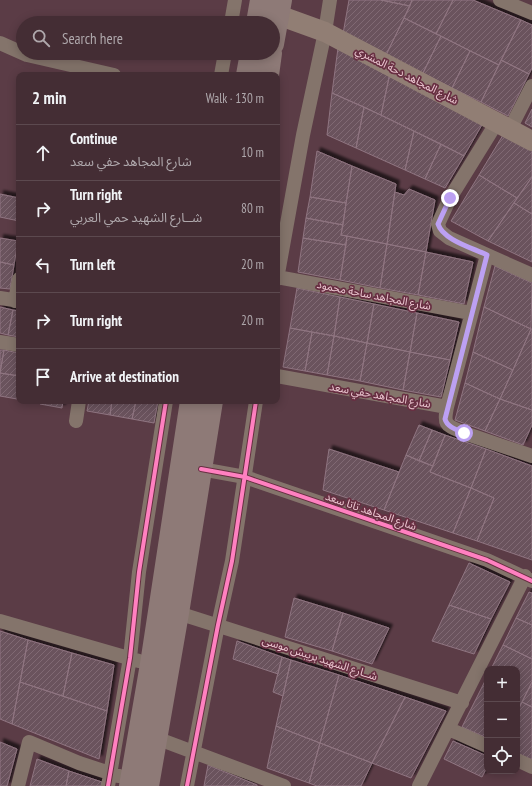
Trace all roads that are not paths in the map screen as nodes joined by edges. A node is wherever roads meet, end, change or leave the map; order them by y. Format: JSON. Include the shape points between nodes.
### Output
{"nodes":[{"id":1,"x":235,"y":0,"type":"edge"},
{"id":2,"x":261,"y":0,"type":"edge"},
{"id":3,"x":330,"y":0,"type":"edge"},
{"id":4,"x":500,"y":0,"type":"edge"},
{"id":5,"x":279,"y":8,"type":"edge"},
{"id":6,"x":532,"y":13,"type":"edge"},
{"id":7,"x":232,"y":16,"type":"edge"},
{"id":8,"x":258,"y":16,"type":"edge"},
{"id":9,"x":325,"y":32,"type":"junction"},
{"id":10,"x":0,"y":42,"type":"edge"},
{"id":11,"x":16,"y":50,"type":"edge"},
{"id":12,"x":49,"y":60,"type":"edge"},
{"id":13,"x":224,"y":60,"type":"edge"},
{"id":14,"x":250,"y":60,"type":"edge"},
{"id":15,"x":270,"y":60,"type":"edge"},
{"id":16,"x":101,"y":72,"type":"edge"},
{"id":17,"x":222,"y":72,"type":"edge"},
{"id":18,"x":248,"y":72,"type":"edge"},
{"id":19,"x":268,"y":72,"type":"edge"},
{"id":20,"x":532,"y":86,"type":"edge"},
{"id":21,"x":504,"y":126,"type":"junction"},
{"id":22,"x":532,"y":140,"type":"edge"},
{"id":23,"x":487,"y":255,"type":"junction"},
{"id":24,"x":280,"y":261,"type":"edge"},
{"id":25,"x":532,"y":275,"type":"edge"},
{"id":26,"x":280,"y":279,"type":"edge"},
{"id":27,"x":0,"y":298,"type":"edge"},
{"id":28,"x":16,"y":301,"type":"edge"},
{"id":29,"x":471,"y":314,"type":"junction"},
{"id":30,"x":0,"y":342,"type":"edge"},
{"id":31,"x":16,"y":345,"type":"edge"},
{"id":32,"x":280,"y":377,"type":"edge"},
{"id":33,"x":79,"y":404,"type":"edge"},
{"id":34,"x":166,"y":404,"type":"edge"},
{"id":35,"x":191,"y":404,"type":"edge"},
{"id":36,"x":212,"y":404,"type":"edge"},
{"id":37,"x":256,"y":404,"type":"edge"},
{"id":38,"x":447,"y":407,"type":"junction"},
{"id":39,"x":76,"y":421,"type":"dead end"},
{"id":40,"x":531,"y":453,"type":"edge"},
{"id":41,"x":201,"y":469,"type":"junction"},
{"id":42,"x":245,"y":478,"type":"junction"},
{"id":43,"x":528,"y":579,"type":"edge"},
{"id":44,"x":178,"y":613,"type":"junction"},
{"id":45,"x":0,"y":621,"type":"edge"},
{"id":46,"x":218,"y":625,"type":"junction"},
{"id":47,"x":130,"y":658,"type":"junction"},
{"id":48,"x":151,"y":664,"type":"junction"},
{"id":49,"x":462,"y":703,"type":"junction"},
{"id":50,"x":449,"y":729,"type":"junction"},
{"id":51,"x":156,"y":738,"type":"junction"},
{"id":52,"x":484,"y":745,"type":"edge"},
{"id":53,"x":194,"y":752,"type":"junction"},
{"id":54,"x":520,"y":762,"type":"edge"},
{"id":55,"x":532,"y":768,"type":"edge"},
{"id":56,"x":126,"y":782,"type":"edge"},
{"id":57,"x":18,"y":786,"type":"edge"},
{"id":58,"x":187,"y":786,"type":"edge"},
{"id":59,"x":284,"y":786,"type":"edge"},
{"id":60,"x":419,"y":786,"type":"edge"}],
"edges":[{"from":1,"to":7,"type":"street"},
{"from":2,"to":8,"type":"highway"},
{"from":3,"to":9,"type":"street"},
{"from":4,"to":6,"type":"street"},
{"from":5,"to":9,"type":"street","name":"شارع المجاهد دحة المشري"},
{"from":9,"to":21,"type":"street","name":"شارع المجاهد دحة المشري"},
{"from":9,"to":24,"type":"street"},
{"from":10,"to":11,"type":"street"},
{"from":12,"to":16,"type":"street"},
{"from":13,"to":17,"type":"street"},
{"from":14,"to":18,"type":"highway"},
{"from":15,"to":19,"type":"highway"},
{"from":20,"to":21,"type":"street"},
{"from":21,"to":22,"type":"street","name":"شارع المجاهد دحة المشري"},
{"from":21,"to":23,"type":"street","via":[[450,198],[438,224],[440,230],[449,238]]},
{"from":23,"to":25,"type":"street"},
{"from":23,"to":29,"type":"street"},
{"from":26,"to":29,"type":"street","name":"شارع المجاهد ساحة محمود"},
{"from":27,"to":28,"type":"street"},
{"from":29,"to":38,"type":"street"},
{"from":30,"to":31,"type":"street"},
{"from":32,"to":38,"type":"street","name":"شارع المجاهد حفي سعد"},
{"from":33,"to":39,"type":"street"},
{"from":34,"to":47,"type":"street","via":[[139,572]]},
{"from":35,"to":48,"type":"highway"},
{"from":36,"to":41,"type":"highway"},
{"from":37,"to":42,"type":"street"},
{"from":38,"to":40,"type":"street","via":[[445,419],[453,428]]},
{"from":41,"to":42,"type":"street","name":"شارع المجاهد تاتا سعد"},
{"from":41,"to":44,"type":"highway"},
{"from":42,"to":43,"type":"street","name":"شارع المجاهد تاتا سعد","via":[[488,560]]},
{"from":42,"to":46,"type":"street","via":[[232,561]]},
{"from":43,"to":49,"type":"street"},
{"from":44,"to":46,"type":"street","name":"شــارع الشهيد بريبش موسى"},
{"from":44,"to":51,"type":"highway"},
{"from":45,"to":47,"type":"street"},
{"from":46,"to":49,"type":"street","name":"شــارع الشهيد بريبش موسى"},
{"from":46,"to":53,"type":"street"},
{"from":47,"to":48,"type":"street"},
{"from":47,"to":56,"type":"street"},
{"from":48,"to":56,"type":"highway"},
{"from":49,"to":50,"type":"street"},
{"from":50,"to":52,"type":"street"},
{"from":50,"to":60,"type":"street"},
{"from":51,"to":53,"type":"street"},
{"from":51,"to":56,"type":"highway"},
{"from":53,"to":58,"type":"street"},
{"from":53,"to":59,"type":"street"},
{"from":54,"to":55,"type":"street"},
{"from":56,"to":57,"type":"street","via":[[29,742]]}]}
